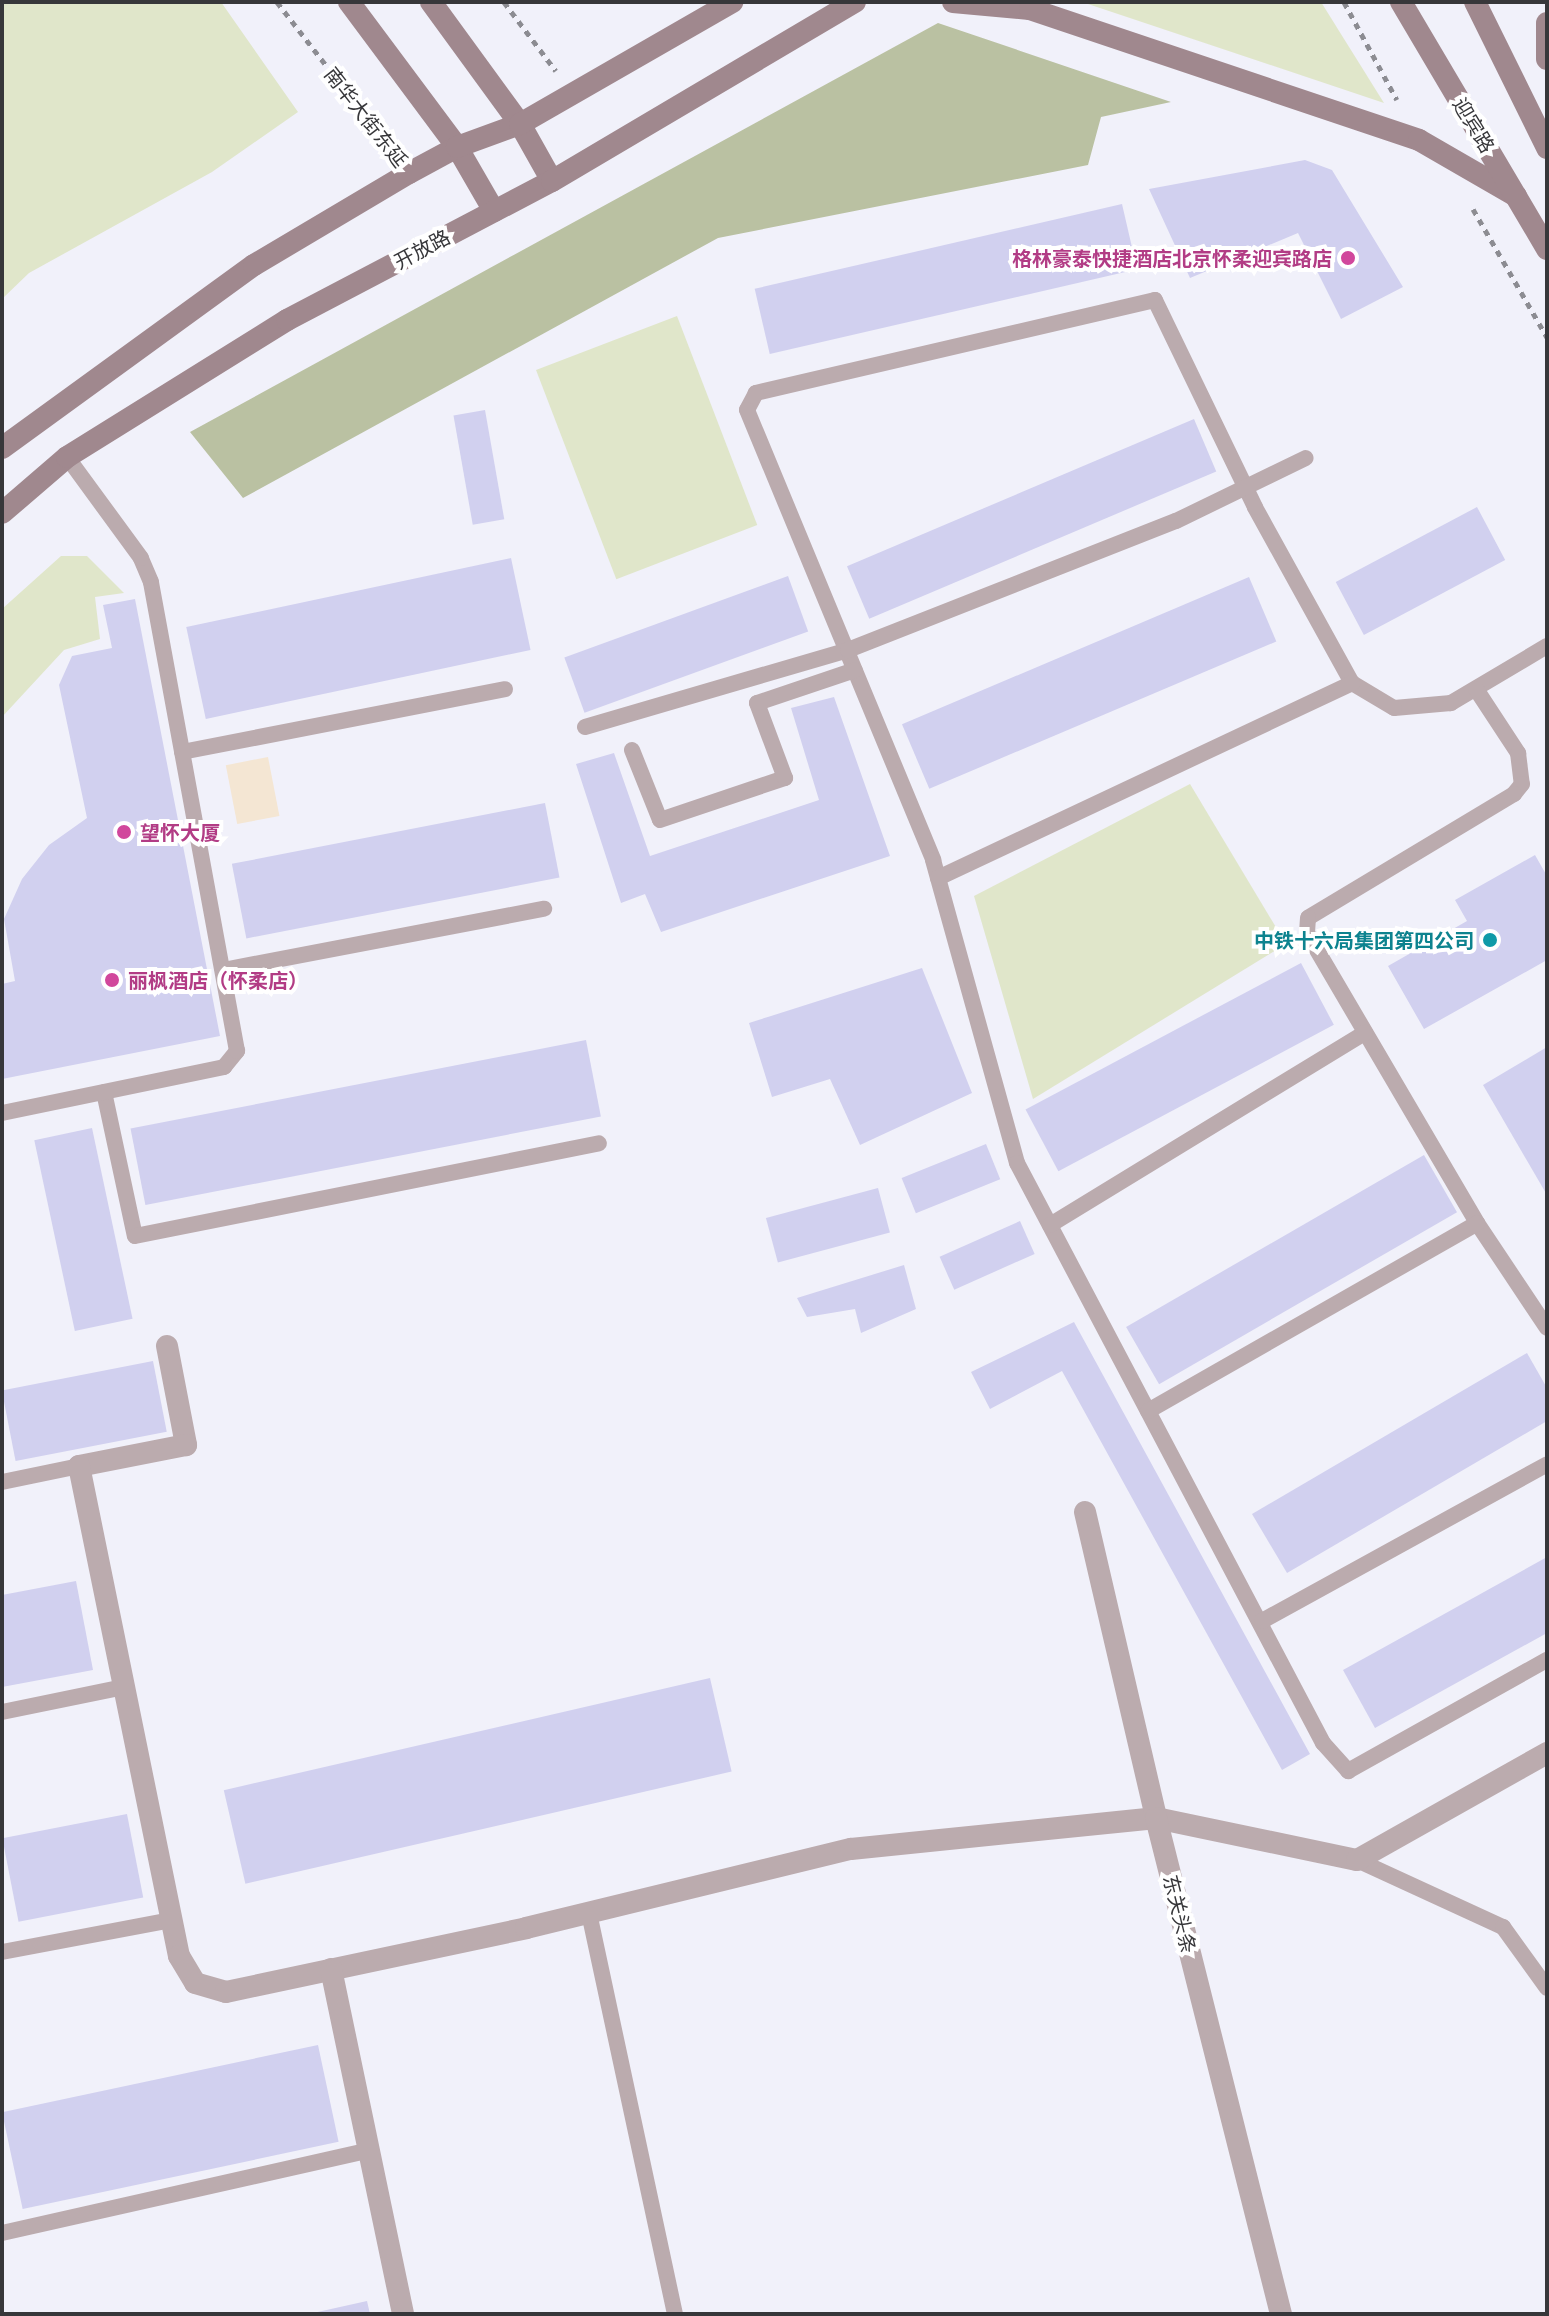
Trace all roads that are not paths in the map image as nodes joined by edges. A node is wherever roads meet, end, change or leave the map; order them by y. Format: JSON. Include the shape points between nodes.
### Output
{"nodes":[{"id":1,"x":349,"y":2,"type":"edge"},
{"id":2,"x":431,"y":2,"type":"edge"},
{"id":3,"x":732,"y":2,"type":"edge"},
{"id":4,"x":855,"y":2,"type":"edge"},
{"id":5,"x":953,"y":2,"type":"edge"},
{"id":6,"x":1401,"y":2,"type":"edge"},
{"id":7,"x":1475,"y":2,"type":"edge"},
{"id":8,"x":1547,"y":23,"type":"edge"},
{"id":9,"x":1547,"y":59,"type":"edge"},
{"id":10,"x":520,"y":124,"type":"junction"},
{"id":11,"x":457,"y":147,"type":"junction"},
{"id":12,"x":1547,"y":148,"type":"edge"},
{"id":13,"x":552,"y":181,"type":"junction"},
{"id":14,"x":1516,"y":196,"type":"junction"},
{"id":15,"x":494,"y":211,"type":"junction"},
{"id":16,"x":1547,"y":249,"type":"edge"},
{"id":17,"x":2,"y":448,"type":"edge"},
{"id":18,"x":67,"y":457,"type":"junction"},
{"id":19,"x":1306,"y":458,"type":"dead end"},
{"id":20,"x":1245,"y":488,"type":"junction"},
{"id":21,"x":2,"y":513,"type":"edge"},
{"id":22,"x":1547,"y":646,"type":"edge"},
{"id":23,"x":848,"y":650,"type":"junction"},
{"id":24,"x":855,"y":670,"type":"junction"},
{"id":25,"x":1352,"y":683,"type":"junction"},
{"id":26,"x":505,"y":689,"type":"dead end"},
{"id":27,"x":1476,"y":689,"type":"junction"},
{"id":28,"x":585,"y":727,"type":"dead end"},
{"id":29,"x":632,"y":750,"type":"dead end"},
{"id":30,"x":182,"y":752,"type":"junction"},
{"id":31,"x":938,"y":878,"type":"junction"},
{"id":32,"x":544,"y":909,"type":"dead end"},
{"id":33,"x":223,"y":970,"type":"junction"},
{"id":34,"x":1365,"y":1033,"type":"junction"},
{"id":35,"x":104,"y":1092,"type":"junction"},
{"id":36,"x":2,"y":1113,"type":"edge"},
{"id":37,"x":599,"y":1143,"type":"dead end"},
{"id":38,"x":1477,"y":1223,"type":"junction"},
{"id":39,"x":1050,"y":1225,"type":"junction"},
{"id":40,"x":1547,"y":1328,"type":"edge"},
{"id":41,"x":167,"y":1346,"type":"dead end"},
{"id":42,"x":1148,"y":1411,"type":"junction"},
{"id":43,"x":1547,"y":1464,"type":"edge"},
{"id":44,"x":79,"y":1466,"type":"junction"},
{"id":45,"x":2,"y":1482,"type":"edge"},
{"id":46,"x":1085,"y":1512,"type":"dead end"},
{"id":47,"x":1262,"y":1621,"type":"junction"},
{"id":48,"x":1547,"y":1660,"type":"edge"},
{"id":49,"x":124,"y":1687,"type":"junction"},
{"id":50,"x":2,"y":1712,"type":"edge"},
{"id":51,"x":1547,"y":1753,"type":"edge"},
{"id":52,"x":1156,"y":1818,"type":"junction"},
{"id":53,"x":1357,"y":1860,"type":"junction"},
{"id":54,"x":589,"y":1913,"type":"junction"},
{"id":55,"x":172,"y":1920,"type":"junction"},
{"id":56,"x":2,"y":1952,"type":"edge"},
{"id":57,"x":331,"y":1969,"type":"junction"},
{"id":58,"x":1547,"y":1988,"type":"edge"},
{"id":59,"x":369,"y":2150,"type":"junction"},
{"id":60,"x":2,"y":2233,"type":"edge"},
{"id":61,"x":403,"y":2314,"type":"edge"},
{"id":62,"x":675,"y":2314,"type":"edge"},
{"id":63,"x":1281,"y":2314,"type":"edge"}],
"edges":[{"from":1,"to":11,"type":"main road"},
{"from":2,"to":10,"type":"main road"},
{"from":3,"to":10,"type":"main road"},
{"from":4,"to":13,"type":"main road","name":"开放路"},
{"from":5,"to":14,"type":"main road","via":[[1030,9],[1419,140]]},
{"from":6,"to":14,"type":"main road","name":"迎宾路"},
{"from":7,"to":12,"type":"main road"},
{"from":8,"to":9,"type":"main road"},
{"from":10,"to":11,"type":"main road"},
{"from":10,"to":13,"type":"main road"},
{"from":11,"to":15,"type":"main road"},
{"from":11,"to":17,"type":"main road","via":[[254,265]]},
{"from":13,"to":15,"type":"main road","name":"开放路"},
{"from":14,"to":16,"type":"main road","name":"迎宾路"},
{"from":15,"to":18,"type":"main road","name":"开放路","via":[[287,320]]},
{"from":18,"to":21,"type":"main road","name":"开放路"},
{"from":18,"to":30,"type":"lane","via":[[141,558],[151,582]]},
{"from":19,"to":20,"type":"lane"},
{"from":20,"to":23,"type":"lane","via":[[1176,521]]},
{"from":20,"to":23,"type":"lane","via":[[1155,300],[756,393],[747,410]]},
{"from":20,"to":25,"type":"lane"},
{"from":22,"to":27,"type":"lane"},
{"from":23,"to":24,"type":"lane"},
{"from":23,"to":28,"type":"lane"},
{"from":24,"to":29,"type":"lane","via":[[757,703],[785,778],[660,820]]},
{"from":24,"to":31,"type":"lane"},
{"from":25,"to":27,"type":"lane","via":[[1394,708],[1451,703]]},
{"from":25,"to":31,"type":"lane"},
{"from":26,"to":30,"type":"lane"},
{"from":27,"to":34,"type":"lane","via":[[1518,753],[1522,784],[1514,794],[1308,918],[1307,933]]},
{"from":30,"to":33,"type":"lane"},
{"from":31,"to":39,"type":"lane","via":[[1017,1163]]},
{"from":32,"to":33,"type":"lane"},
{"from":33,"to":35,"type":"lane","via":[[237,1051],[224,1067]]},
{"from":34,"to":38,"type":"lane"},
{"from":34,"to":39,"type":"lane"},
{"from":35,"to":36,"type":"lane"},
{"from":35,"to":37,"type":"lane","via":[[135,1236]]},
{"from":38,"to":40,"type":"lane"},
{"from":38,"to":42,"type":"lane"},
{"from":39,"to":42,"type":"lane"},
{"from":41,"to":44,"type":"street","via":[[186,1445]]},
{"from":42,"to":47,"type":"lane"},
{"from":43,"to":47,"type":"lane"},
{"from":44,"to":45,"type":"lane"},
{"from":44,"to":49,"type":"street"},
{"from":46,"to":52,"type":"street","name":"东关头条"},
{"from":47,"to":48,"type":"lane","via":[[1323,1743],[1348,1771]]},
{"from":49,"to":50,"type":"lane"},
{"from":49,"to":55,"type":"street"},
{"from":51,"to":53,"type":"street"},
{"from":52,"to":53,"type":"street"},
{"from":52,"to":54,"type":"street","via":[[851,1849]]},
{"from":52,"to":63,"type":"street","name":"东关头条"},
{"from":53,"to":58,"type":"lane","via":[[1503,1927]]},
{"from":54,"to":57,"type":"street"},
{"from":54,"to":62,"type":"lane"},
{"from":55,"to":56,"type":"lane"},
{"from":55,"to":57,"type":"street","via":[[179,1956],[195,1983],[226,1992]]},
{"from":57,"to":59,"type":"street"},
{"from":59,"to":60,"type":"lane"},
{"from":59,"to":61,"type":"street"}]}
